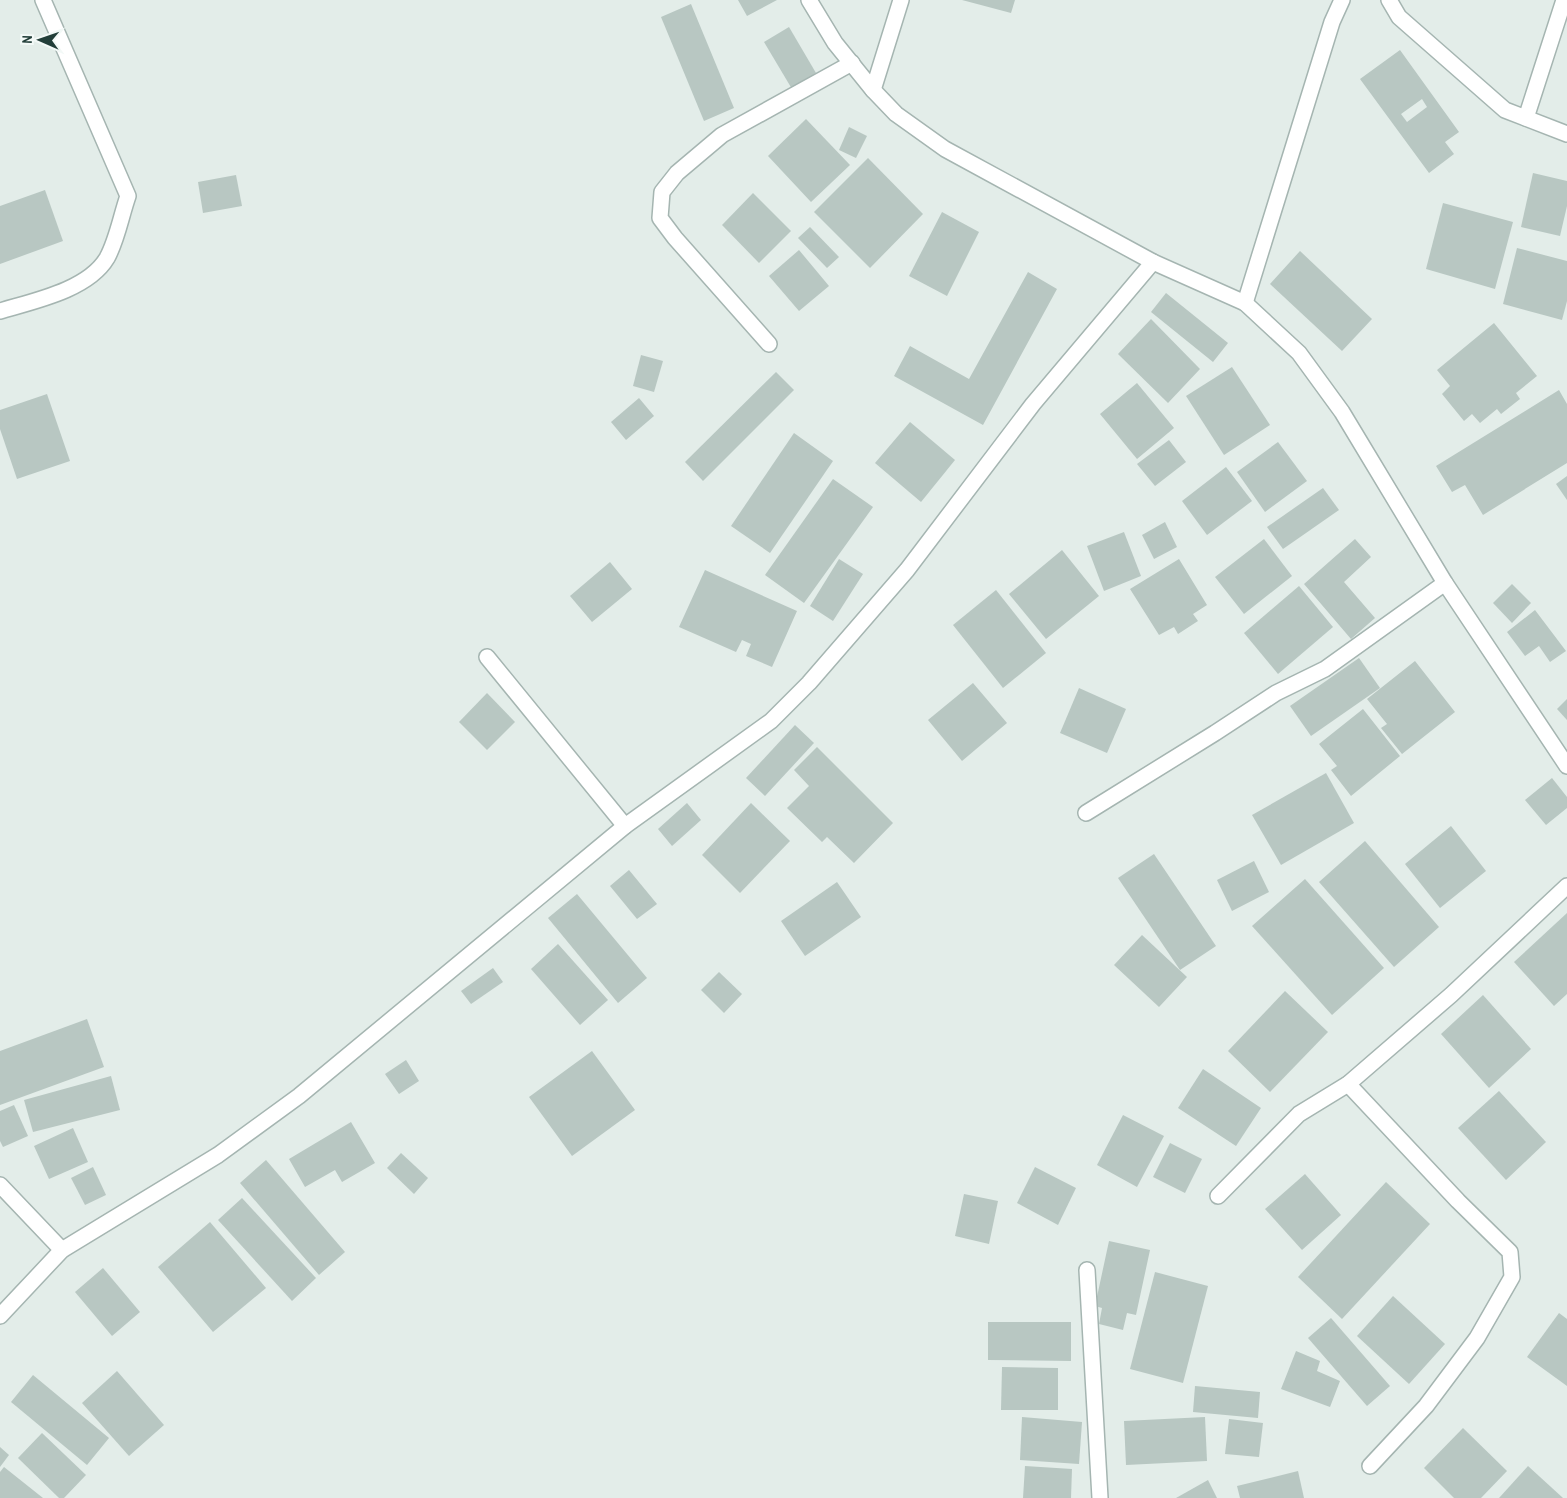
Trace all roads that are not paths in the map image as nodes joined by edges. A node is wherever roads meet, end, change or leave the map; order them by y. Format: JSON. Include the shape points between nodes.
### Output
{"nodes":[{"id":1,"x":43,"y":0,"type":"edge"},
{"id":2,"x":809,"y":0,"type":"edge"},
{"id":3,"x":901,"y":0,"type":"edge"},
{"id":4,"x":1342,"y":0,"type":"edge"},
{"id":5,"x":1389,"y":0,"type":"edge"},
{"id":6,"x":1564,"y":0,"type":"edge"},
{"id":7,"x":852,"y":63,"type":"junction"},
{"id":8,"x":873,"y":90,"type":"junction"},
{"id":9,"x":1526,"y":118,"type":"junction"},
{"id":10,"x":1567,"y":134,"type":"edge"},
{"id":11,"x":1153,"y":262,"type":"junction"},
{"id":12,"x":1245,"y":303,"type":"junction"},
{"id":13,"x":0,"y":311,"type":"edge"},
{"id":14,"x":770,"y":344,"type":"dead end"},
{"id":15,"x":1445,"y":583,"type":"junction"},
{"id":16,"x":487,"y":657,"type":"dead end"},
{"id":17,"x":1567,"y":766,"type":"edge"},
{"id":18,"x":1086,"y":813,"type":"dead end"},
{"id":19,"x":625,"y":826,"type":"junction"},
{"id":20,"x":1567,"y":886,"type":"edge"},
{"id":21,"x":1348,"y":1084,"type":"junction"},
{"id":22,"x":0,"y":1185,"type":"edge"},
{"id":23,"x":1218,"y":1196,"type":"dead end"},
{"id":24,"x":62,"y":1250,"type":"junction"},
{"id":25,"x":1087,"y":1270,"type":"dead end"},
{"id":26,"x":0,"y":1316,"type":"edge"},
{"id":27,"x":1370,"y":1466,"type":"dead end"},
{"id":28,"x":1100,"y":1498,"type":"edge"}],
"edges":[{"from":1,"to":13,"type":"street","via":[[128,196],[108,257],[97,272],[61,292]]},
{"from":2,"to":7,"type":"street","via":[[835,43]]},
{"from":3,"to":8,"type":"street"},
{"from":4,"to":12,"type":"street","via":[[1329,31]]},
{"from":5,"to":9,"type":"street","via":[[1399,16],[1505,110]]},
{"from":6,"to":9,"type":"street"},
{"from":7,"to":8,"type":"street"},
{"from":7,"to":14,"type":"street","via":[[722,135],[677,172],[662,192],[660,218]]},
{"from":8,"to":11,"type":"street","via":[[896,114],[945,149]]},
{"from":9,"to":10,"type":"street"},
{"from":11,"to":12,"type":"street"},
{"from":11,"to":19,"type":"street","via":[[1033,404],[907,570],[809,683],[771,721]]},
{"from":12,"to":15,"type":"street","via":[[1299,353],[1336,404]]},
{"from":15,"to":17,"type":"street"},
{"from":15,"to":18,"type":"street","via":[[1325,669],[1276,693]]},
{"from":16,"to":19,"type":"street"},
{"from":19,"to":24,"type":"street","via":[[298,1096],[218,1155]]},
{"from":20,"to":21,"type":"street","via":[[1451,995]]},
{"from":21,"to":23,"type":"street","via":[[1299,1114]]},
{"from":21,"to":27,"type":"street","via":[[1458,1202],[1510,1252],[1512,1277],[1477,1338],[1449,1376],[1426,1406]]},
{"from":22,"to":24,"type":"street"},
{"from":24,"to":26,"type":"street"},
{"from":25,"to":28,"type":"street"}]}
